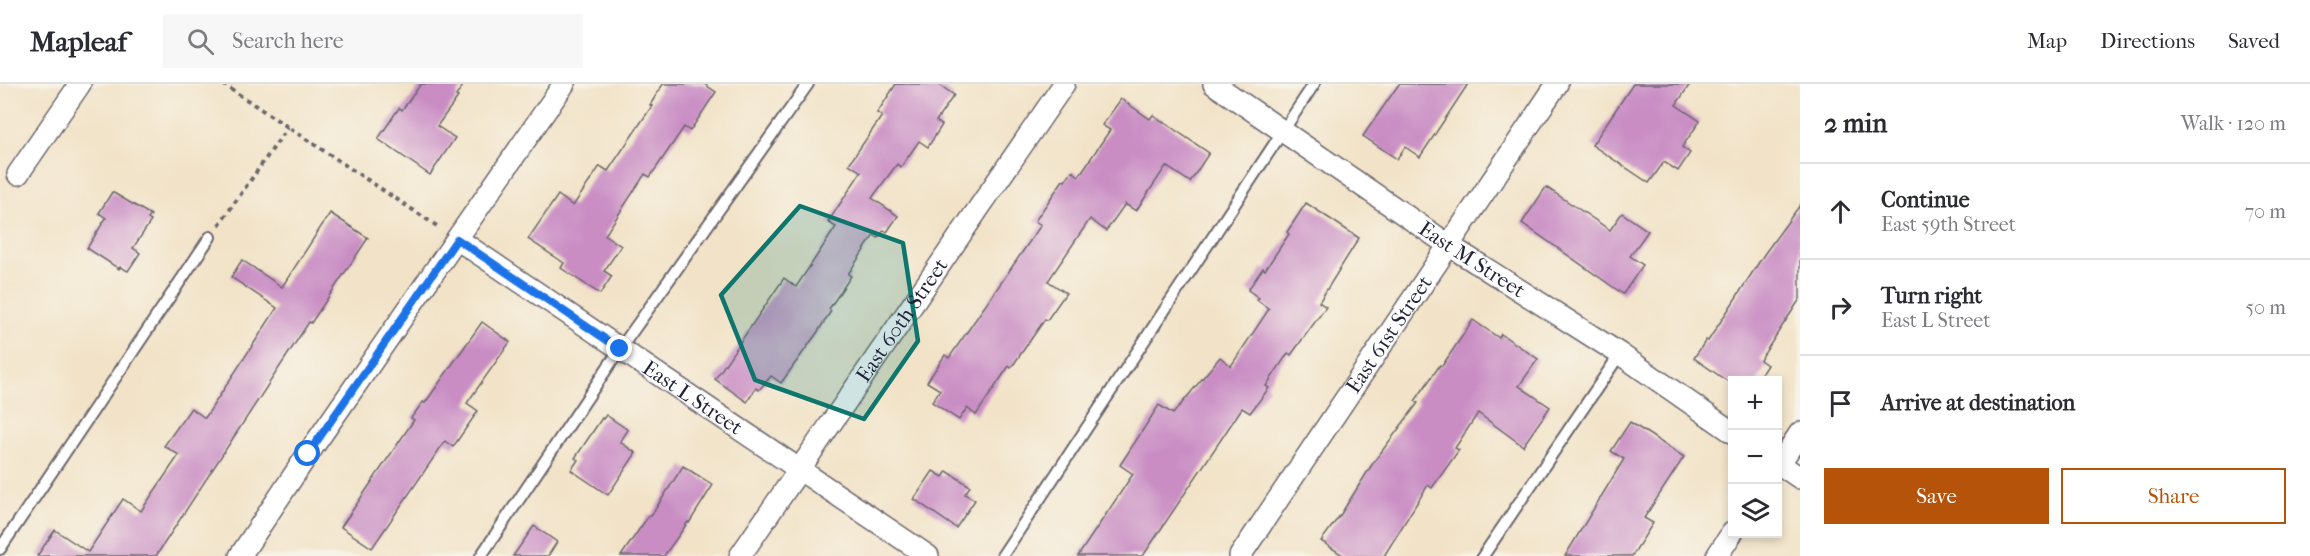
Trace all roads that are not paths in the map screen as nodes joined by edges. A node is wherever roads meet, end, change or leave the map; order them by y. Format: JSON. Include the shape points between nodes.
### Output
{"nodes":[{"id":1,"x":80,"y":84,"type":"edge"},
{"id":2,"x":564,"y":84,"type":"edge"},
{"id":3,"x":808,"y":84,"type":"edge"},
{"id":4,"x":1064,"y":84,"type":"edge"},
{"id":5,"x":1214,"y":84,"type":"edge"},
{"id":6,"x":1314,"y":84,"type":"edge"},
{"id":7,"x":1557,"y":84,"type":"edge"},
{"id":8,"x":1282,"y":130,"type":"junction"},
{"id":9,"x":18,"y":174,"type":"dead end"},
{"id":10,"x":210,"y":237,"type":"road end"},
{"id":11,"x":457,"y":239,"type":"junction"},
{"id":12,"x":1450,"y":246,"type":"junction"},
{"id":13,"x":620,"y":349,"type":"junction"},
{"id":14,"x":1620,"y":354,"type":"junction"},
{"id":15,"x":1729,"y":430,"type":"edge"},
{"id":16,"x":1800,"y":433,"type":"edge"},
{"id":17,"x":1782,"y":458,"type":"edge"},
{"id":18,"x":1782,"y":467,"type":"edge"},
{"id":19,"x":800,"y":469,"type":"junction"},
{"id":20,"x":1800,"y":478,"type":"edge"},
{"id":21,"x":1728,"y":538,"type":"edge"},
{"id":22,"x":0,"y":549,"type":"edge"},
{"id":23,"x":240,"y":556,"type":"edge"},
{"id":24,"x":481,"y":556,"type":"edge"},
{"id":25,"x":740,"y":556,"type":"edge"},
{"id":26,"x":928,"y":556,"type":"edge"},
{"id":27,"x":1002,"y":556,"type":"edge"},
{"id":28,"x":1240,"y":556,"type":"edge"},
{"id":29,"x":1483,"y":556,"type":"edge"},
{"id":30,"x":1717,"y":556,"type":"edge"}],
"edges":[{"from":1,"to":9,"type":"street"},
{"from":2,"to":11,"type":"street"},
{"from":3,"to":13,"type":"lane"},
{"from":4,"to":19,"type":"street","name":"East 60th Street"},
{"from":5,"to":8,"type":"street","name":"East M Street"},
{"from":6,"to":8,"type":"lane"},
{"from":7,"to":12,"type":"street","name":"East 61st Street"},
{"from":8,"to":12,"type":"street","name":"East M Street"},
{"from":8,"to":27,"type":"lane"},
{"from":10,"to":22,"type":"lane"},
{"from":11,"to":13,"type":"street","name":"East L Street"},
{"from":11,"to":23,"type":"street"},
{"from":12,"to":14,"type":"street","name":"East M Street"},
{"from":12,"to":28,"type":"street","name":"East 61st Street"},
{"from":13,"to":19,"type":"street","name":"East L Street"},
{"from":13,"to":24,"type":"lane"},
{"from":14,"to":15,"type":"street","name":"East M Street"},
{"from":14,"to":29,"type":"lane"},
{"from":16,"to":17,"type":"street"},
{"from":18,"to":20,"type":"street"},
{"from":19,"to":25,"type":"street","name":"East 60th Street"},
{"from":19,"to":26,"type":"street","name":"East L Street"},
{"from":21,"to":30,"type":"street"}]}
